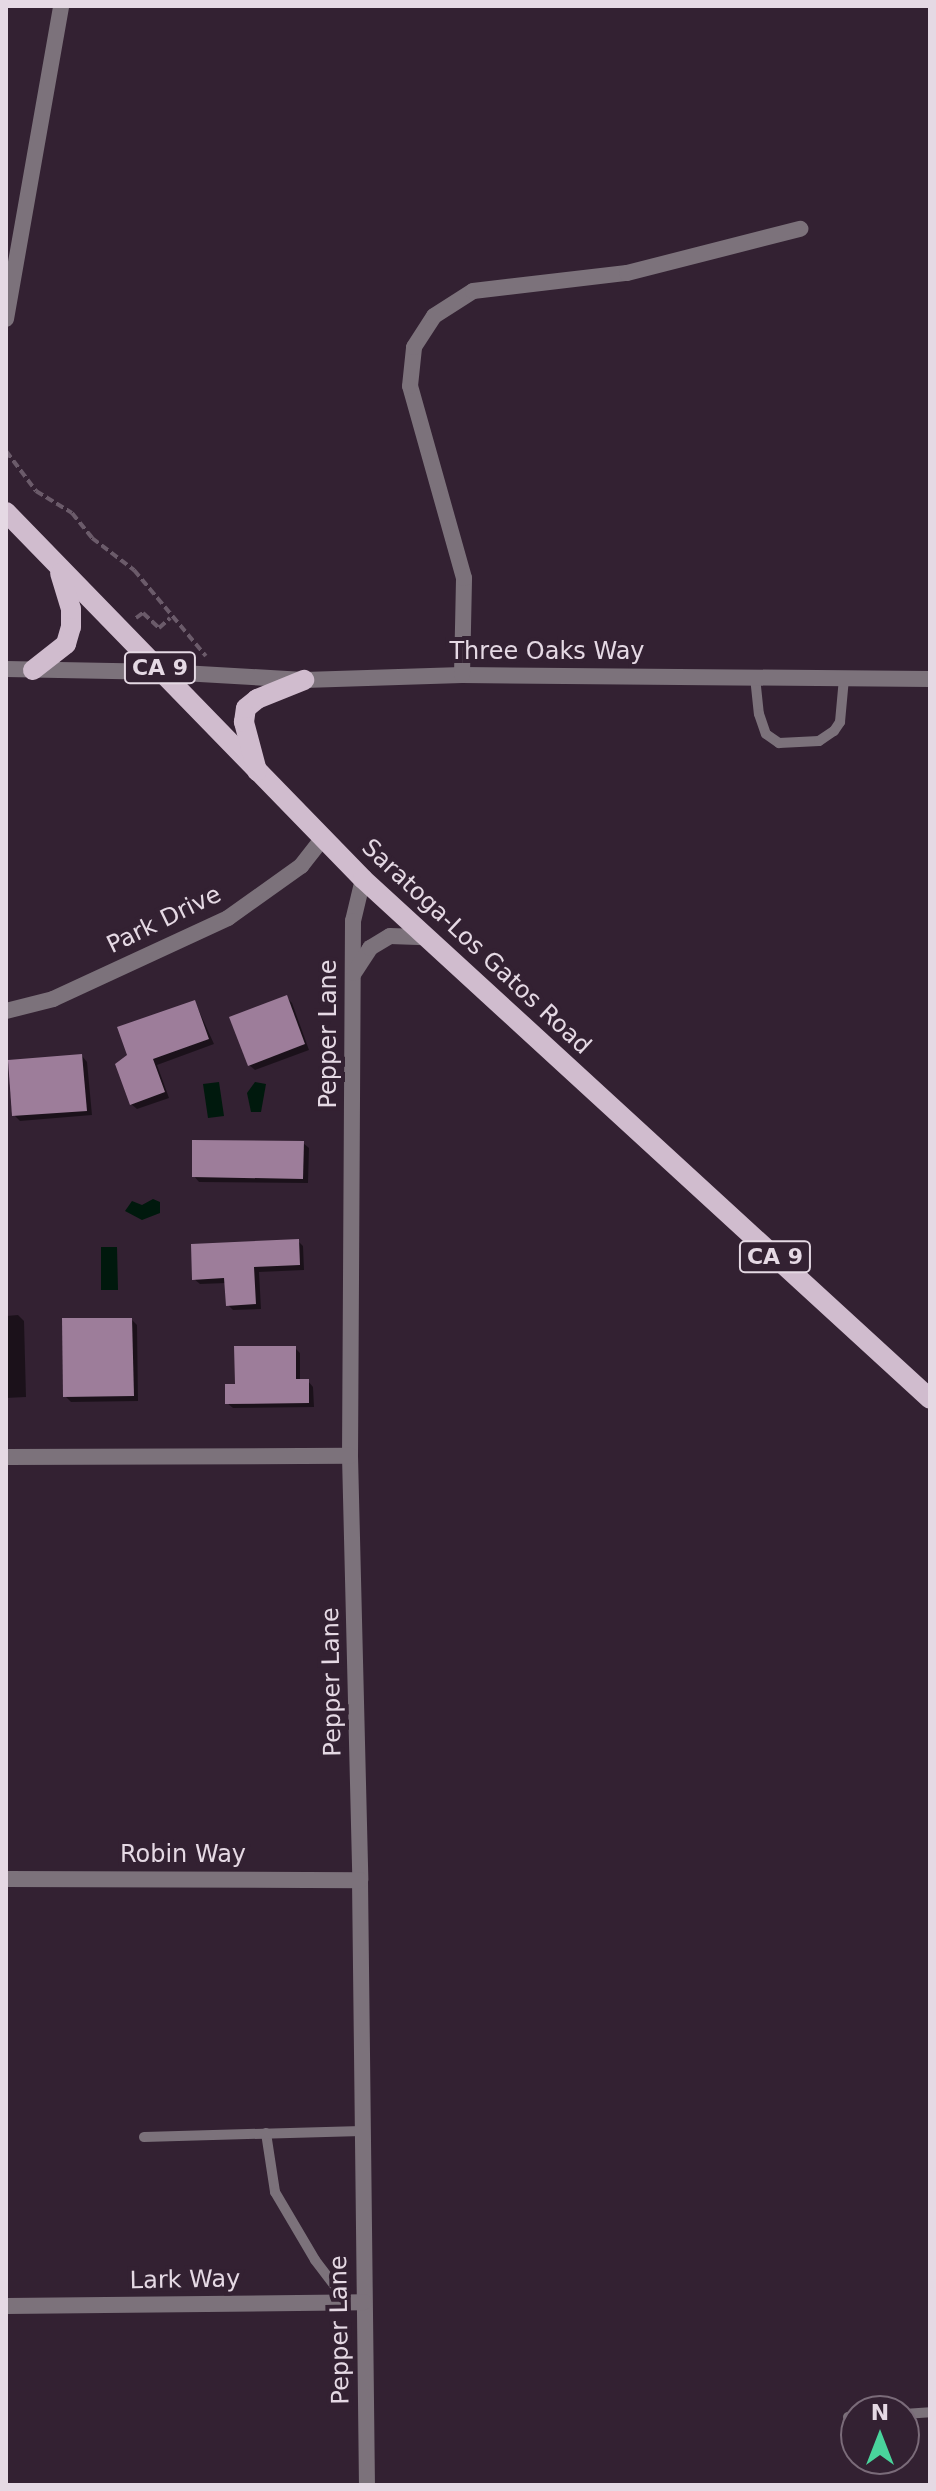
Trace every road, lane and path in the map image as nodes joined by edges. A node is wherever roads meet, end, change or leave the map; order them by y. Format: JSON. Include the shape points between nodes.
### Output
{"nodes":[{"id":1,"x":61,"y":6,"type":"edge"},
{"id":2,"x":800,"y":229,"type":"dead end"},
{"id":3,"x":6,"y":319,"type":"edge"},
{"id":4,"x":6,"y":451,"type":"edge"},
{"id":5,"x":6,"y":512,"type":"edge"},
{"id":6,"x":59,"y":570,"type":"junction"},
{"id":7,"x":136,"y":618,"type":"dead end"},
{"id":8,"x":171,"y":618,"type":"junction"},
{"id":9,"x":6,"y":669,"type":"edge"},
{"id":10,"x":33,"y":670,"type":"junction"},
{"id":11,"x":165,"y":672,"type":"junction"},
{"id":12,"x":224,"y":675,"type":"junction"},
{"id":13,"x":462,"y":675,"type":"junction"},
{"id":14,"x":755,"y":677,"type":"junction"},
{"id":15,"x":844,"y":678,"type":"junction"},
{"id":16,"x":930,"y":679,"type":"edge"},
{"id":17,"x":304,"y":680,"type":"junction"},
{"id":18,"x":257,"y":771,"type":"junction"},
{"id":19,"x":322,"y":839,"type":"junction"},
{"id":20,"x":363,"y":879,"type":"junction"},
{"id":21,"x":425,"y":937,"type":"junction"},
{"id":22,"x":353,"y":974,"type":"junction"},
{"id":23,"x":6,"y":1011,"type":"edge"},
{"id":24,"x":930,"y":1399,"type":"edge"},
{"id":25,"x":350,"y":1456,"type":"junction"},
{"id":26,"x":6,"y":1457,"type":"edge"},
{"id":27,"x":6,"y":1879,"type":"edge"},
{"id":28,"x":360,"y":1880,"type":"junction"},
{"id":29,"x":362,"y":2131,"type":"junction"},
{"id":30,"x":266,"y":2133,"type":"junction"},
{"id":31,"x":144,"y":2137,"type":"dead end"},
{"id":32,"x":355,"y":2302,"type":"junction"},
{"id":33,"x":6,"y":2306,"type":"edge"},
{"id":34,"x":367,"y":2485,"type":"edge"}],
"edges":[{"from":1,"to":3,"type":"street"},
{"from":2,"to":13,"type":"street","via":[[627,273],[473,291],[434,316],[414,347],[410,386],[464,578]]},
{"from":4,"to":8,"type":"path","via":[[36,491],[72,513],[92,538],[134,570]]},
{"from":5,"to":6,"type":"main road","name":"Saratoga-Los Gatos Road","number":"CA 9"},
{"from":6,"to":10,"type":"main road","via":[[71,627],[66,644]]},
{"from":6,"to":11,"type":"main road","name":"Saratoga-Los Gatos Road","number":"CA 9"},
{"from":7,"to":8,"type":"path","via":[[143,613],[159,628]]},
{"from":8,"to":12,"type":"path"},
{"from":9,"to":10,"type":"street","name":"Three Oaks Way"},
{"from":10,"to":11,"type":"street","name":"Three Oaks Way"},
{"from":11,"to":12,"type":"street","name":"Three Oaks Way"},
{"from":11,"to":18,"type":"main road","name":"Saratoga-Los Gatos Road","number":"CA 9"},
{"from":12,"to":17,"type":"street","name":"Three Oaks Way"},
{"from":13,"to":14,"type":"street","name":"Three Oaks Way"},
{"from":13,"to":17,"type":"street","name":"Three Oaks Way"},
{"from":14,"to":15,"type":"street","name":"Three Oaks Way"},
{"from":14,"to":15,"type":"lane","via":[[766,734],[779,743],[819,741],[834,731],[840,722]]},
{"from":15,"to":16,"type":"street","name":"Three Oaks Way"},
{"from":17,"to":18,"type":"main road","via":[[246,708],[244,722]]},
{"from":18,"to":19,"type":"main road","name":"Saratoga-Los Gatos Road","number":"CA 9"},
{"from":19,"to":20,"type":"main road","name":"Saratoga-Los Gatos Road","number":"CA 9"},
{"from":19,"to":23,"type":"street","name":"Park Drive","via":[[301,866],[228,918],[53,999]]},
{"from":20,"to":21,"type":"main road","name":"Saratoga-Los Gatos Road","number":"CA 9"},
{"from":20,"to":22,"type":"street","name":"Pepper Lane","via":[[353,921]]},
{"from":21,"to":22,"type":"street","via":[[390,936],[370,948]]},
{"from":21,"to":24,"type":"main road","name":"Saratoga-Los Gatos Road","number":"CA 9"},
{"from":22,"to":25,"type":"street","name":"Pepper Lane"},
{"from":25,"to":26,"type":"street"},
{"from":25,"to":28,"type":"street","name":"Pepper Lane"},
{"from":27,"to":28,"type":"street","name":"Robin Way"},
{"from":28,"to":29,"type":"street","name":"Pepper Lane"},
{"from":29,"to":30,"type":"lane"},
{"from":29,"to":32,"type":"street","name":"Pepper Lane"},
{"from":30,"to":31,"type":"lane"},
{"from":30,"to":32,"type":"lane","via":[[275,2192],[315,2260]]},
{"from":32,"to":33,"type":"street","name":"Lark Way"},
{"from":32,"to":34,"type":"street","name":"Pepper Lane"}]}
